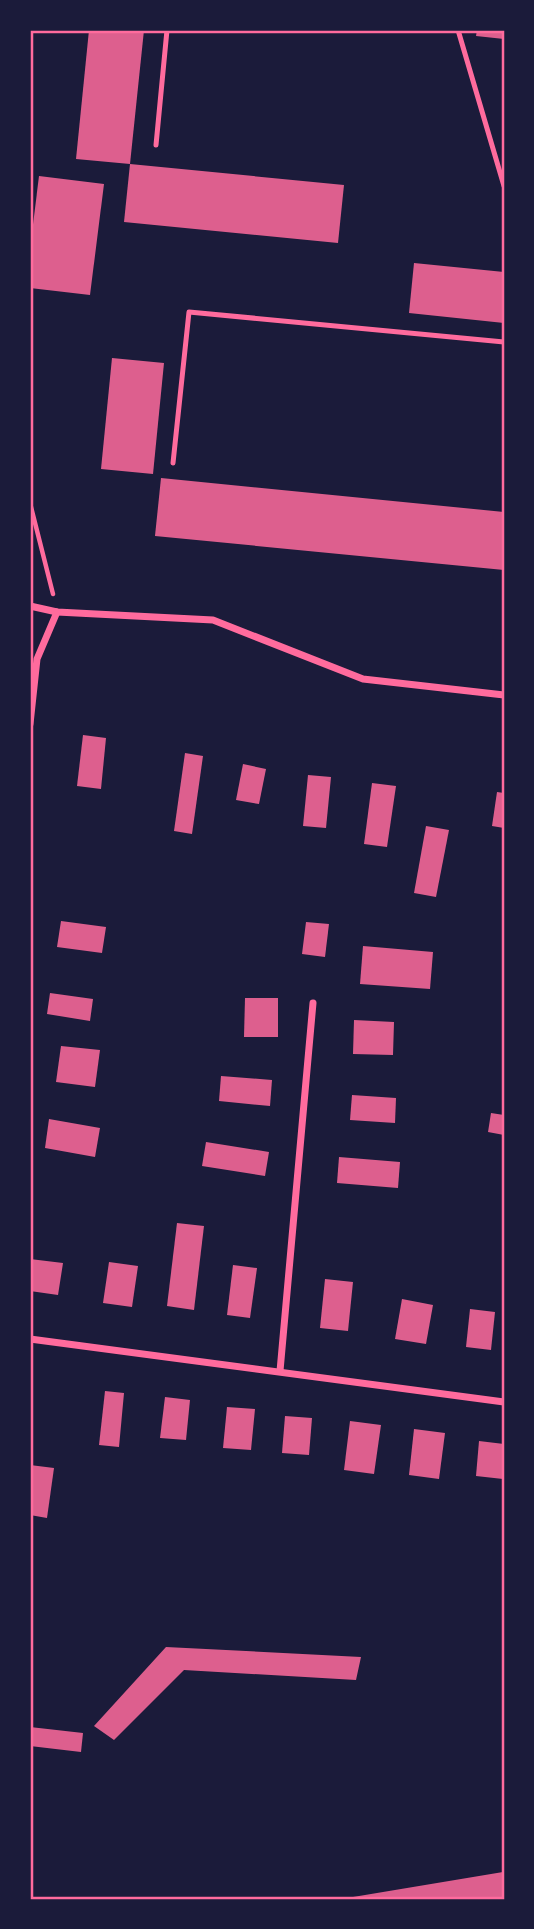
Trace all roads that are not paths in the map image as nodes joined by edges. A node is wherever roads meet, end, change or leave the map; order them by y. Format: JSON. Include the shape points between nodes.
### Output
{"nodes":[{"id":1,"x":167,"y":30,"type":"edge"},
{"id":2,"x":458,"y":30,"type":"edge"},
{"id":3,"x":156,"y":145,"type":"dead end"},
{"id":4,"x":504,"y":186,"type":"edge"},
{"id":5,"x":504,"y":342,"type":"edge"},
{"id":6,"x":173,"y":463,"type":"dead end"},
{"id":7,"x":30,"y":606,"type":"edge"},
{"id":8,"x":57,"y":612,"type":"junction"},
{"id":9,"x":34,"y":658,"type":"edge"},
{"id":10,"x":504,"y":695,"type":"edge"},
{"id":11,"x":30,"y":724,"type":"edge"},
{"id":12,"x":313,"y":1003,"type":"dead end"},
{"id":13,"x":30,"y":1339,"type":"edge"},
{"id":14,"x":280,"y":1371,"type":"junction"},
{"id":15,"x":504,"y":1402,"type":"edge"}],
"edges":[{"from":1,"to":3,"type":"lane"},
{"from":2,"to":4,"type":"lane"},
{"from":5,"to":6,"type":"lane","via":[[189,312]]},
{"from":7,"to":8,"type":"street"},
{"from":8,"to":9,"type":"street"},
{"from":8,"to":10,"type":"street","via":[[213,620],[363,679]]},
{"from":9,"to":11,"type":"street"},
{"from":12,"to":14,"type":"street"},
{"from":13,"to":14,"type":"street"},
{"from":14,"to":15,"type":"street"}]}
